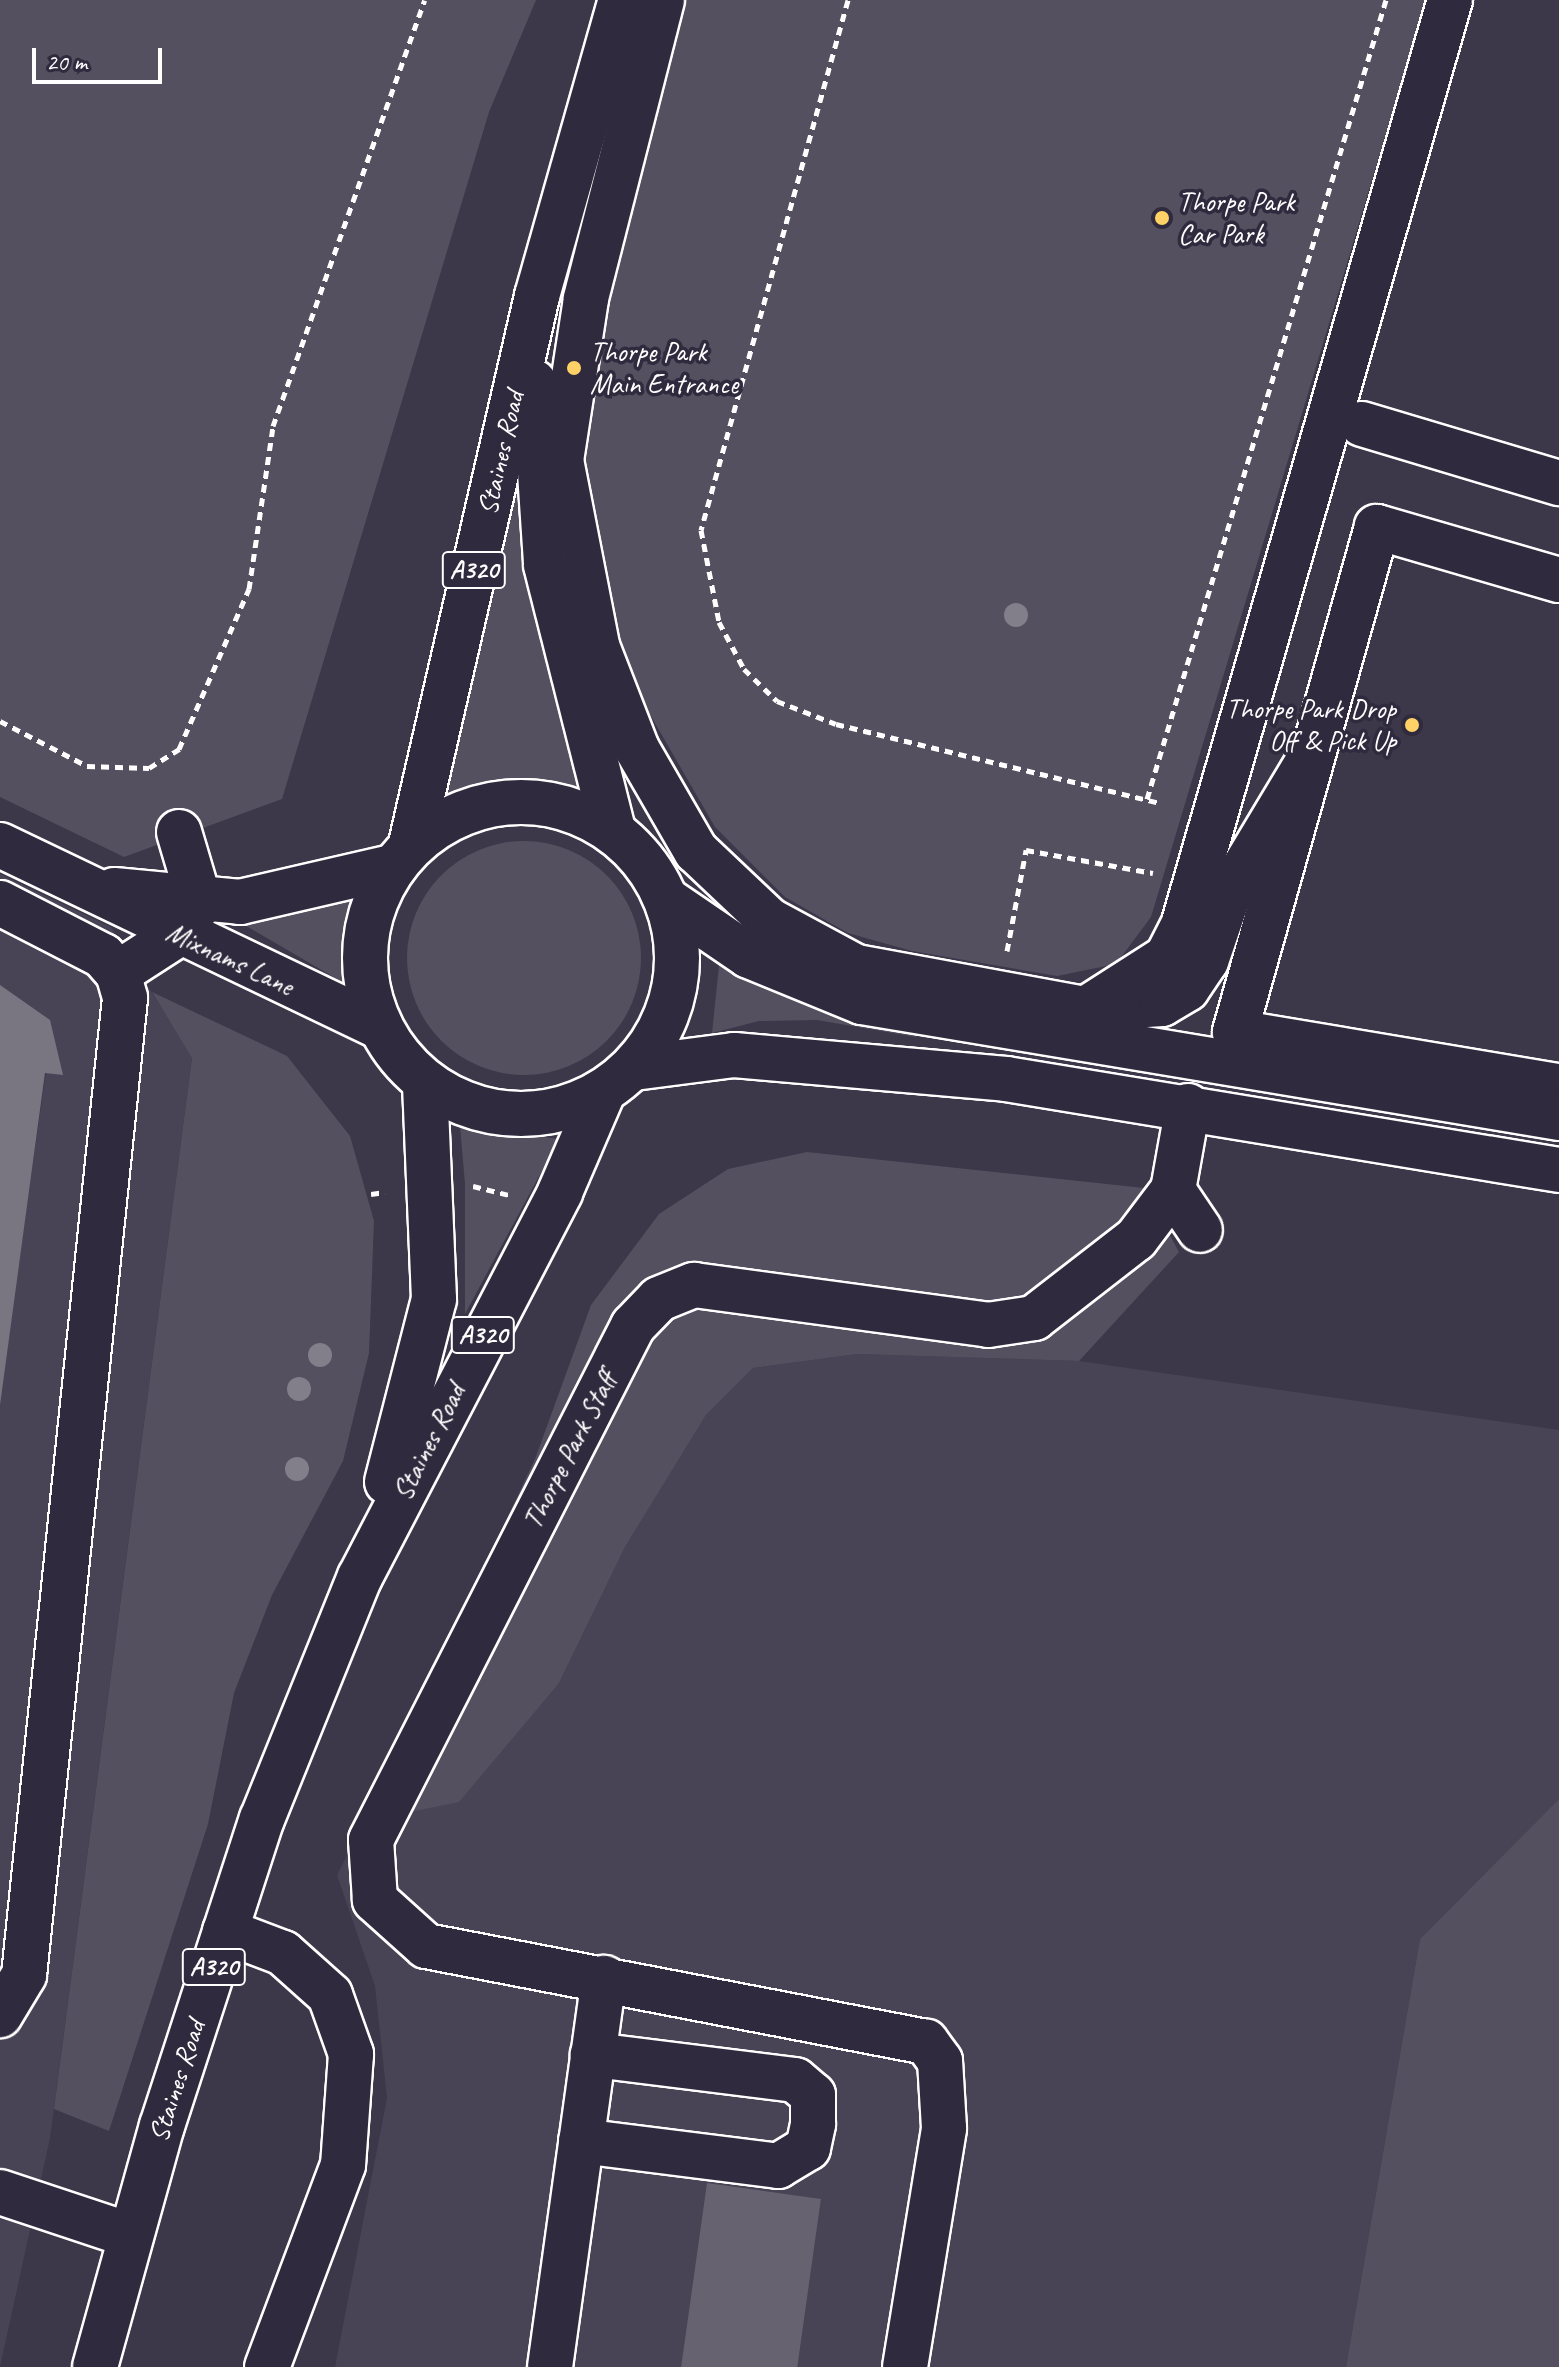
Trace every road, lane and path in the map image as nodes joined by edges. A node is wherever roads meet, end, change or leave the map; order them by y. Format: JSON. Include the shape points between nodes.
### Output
{"nodes":[{"id":1,"x":425,"y":0,"type":"edge"},
{"id":2,"x":621,"y":0,"type":"edge"},
{"id":3,"x":662,"y":0,"type":"edge"},
{"id":4,"x":848,"y":0,"type":"edge"},
{"id":5,"x":1386,"y":0,"type":"edge"},
{"id":6,"x":1450,"y":0,"type":"edge"},
{"id":7,"x":537,"y":296,"type":"junction"},
{"id":8,"x":1362,"y":424,"type":"dead end"},
{"id":9,"x":1559,"y":483,"type":"edge"},
{"id":10,"x":1559,"y":580,"type":"edge"},
{"id":11,"x":0,"y":721,"type":"edge"},
{"id":12,"x":1313,"y":753,"type":"junction"},
{"id":13,"x":1147,"y":799,"type":"junction"},
{"id":14,"x":1161,"y":803,"type":"dead end"},
{"id":15,"x":613,"y":830,"type":"junction"},
{"id":16,"x":179,"y":832,"type":"dead end"},
{"id":17,"x":0,"y":845,"type":"edge"},
{"id":18,"x":401,"y":856,"type":"junction"},
{"id":19,"x":1157,"y":861,"type":"dead end"},
{"id":20,"x":667,"y":900,"type":"junction"},
{"id":21,"x":0,"y":903,"type":"edge"},
{"id":22,"x":188,"y":919,"type":"junction"},
{"id":23,"x":1005,"y":960,"type":"dead end"},
{"id":24,"x":118,"y":973,"type":"junction"},
{"id":25,"x":1084,"y":1009,"type":"junction"},
{"id":26,"x":380,"y":1027,"type":"junction"},
{"id":27,"x":1038,"y":1028,"type":"junction"},
{"id":28,"x":618,"y":1080,"type":"junction"},
{"id":29,"x":425,"y":1082,"type":"junction"},
{"id":30,"x":1559,"y":1086,"type":"edge"},
{"id":31,"x":1188,"y":1106,"type":"junction"},
{"id":32,"x":1559,"y":1118,"type":"edge"},
{"id":33,"x":1559,"y":1170,"type":"edge"},
{"id":34,"x":465,"y":1184,"type":"dead end"},
{"id":35,"x":1173,"y":1190,"type":"junction"},
{"id":36,"x":522,"y":1198,"type":"dead end"},
{"id":37,"x":1200,"y":1230,"type":"dead end"},
{"id":38,"x":360,"y":1577,"type":"junction"},
{"id":39,"x":225,"y":1931,"type":"junction"},
{"id":40,"x":604,"y":1978,"type":"junction"},
{"id":41,"x":0,"y":2015,"type":"edge"},
{"id":42,"x":593,"y":2055,"type":"junction"},
{"id":43,"x":581,"y":2141,"type":"junction"},
{"id":44,"x":0,"y":2192,"type":"edge"},
{"id":45,"x":129,"y":2235,"type":"junction"},
{"id":46,"x":95,"y":2367,"type":"edge"},
{"id":47,"x":267,"y":2367,"type":"edge"},
{"id":48,"x":550,"y":2367,"type":"edge"},
{"id":49,"x":905,"y":2367,"type":"edge"}],
"edges":[{"from":1,"to":11,"type":"path","via":[[273,426],[249,589],[179,749],[149,768],[87,766]]},
{"from":2,"to":7,"type":"main road","name":"Staines Road","number":"A320"},
{"from":3,"to":25,"type":"main road","via":[[586,299],[561,460],[597,646],[637,749],[696,851],[769,920],[814,948],[856,967]]},
{"from":4,"to":13,"type":"path","via":[[701,530],[719,622],[744,669],[777,701],[836,724]]},
{"from":5,"to":13,"type":"path"},
{"from":6,"to":25,"type":"main road","via":[[1183,926],[1167,957],[1128,989]]},
{"from":7,"to":15,"type":"main road","name":"Staines Road","number":"A320","via":[[532,412],[546,565]]},
{"from":7,"to":18,"type":"main road","name":"Staines Road","number":"A320"},
{"from":8,"to":9,"type":"main road"},
{"from":10,"to":12,"type":"main road","via":[[1377,527]]},
{"from":12,"to":25,"type":"main road","via":[[1230,891],[1206,961],[1187,989],[1162,1004]]},
{"from":12,"to":30,"type":"main road","via":[[1235,1032]]},
{"from":13,"to":14,"type":"path"},
{"from":15,"to":18,"type":"main road","via":[[560,807],[487,804],[446,819]]},
{"from":15,"to":20,"type":"main road"},
{"from":16,"to":22,"type":"main road"},
{"from":17,"to":22,"type":"main road","name":"Mixnams Lane","via":[[84,885]]},
{"from":18,"to":22,"type":"main road","name":"Mixnams Lane","via":[[280,897]]},
{"from":18,"to":26,"type":"main road","name":"Staines Road","via":[[363,945]]},
{"from":19,"to":23,"type":"path","via":[[1153,875],[1026,850]]},
{"from":20,"to":27,"type":"main road","via":[[749,956],[826,990],[862,1002]]},
{"from":20,"to":28,"type":"main road","name":"Staines Road","via":[[677,935],[673,995],[656,1039]]},
{"from":21,"to":24,"type":"main road","via":[[80,941]]},
{"from":22,"to":24,"type":"main road"},
{"from":22,"to":26,"type":"main road","name":"Mixnams Lane"},
{"from":24,"to":41,"type":"main road","via":[[123,1030],[24,1975]]},
{"from":25,"to":27,"type":"main road"},
{"from":26,"to":29,"type":"main road"},
{"from":27,"to":32,"type":"main road","via":[[1223,1068]]},
{"from":28,"to":29,"type":"main road","via":[[559,1110],[512,1115],[467,1105]]},
{"from":28,"to":31,"type":"main road","via":[[734,1055],[1006,1079]]},
{"from":28,"to":38,"type":"main road","name":"Staines Road","number":"A320"},
{"from":29,"to":38,"type":"main road","name":"Staines Road","number":"A320","via":[[434,1299]]},
{"from":31,"to":33,"type":"main road"},
{"from":31,"to":35,"type":"main road"},
{"from":34,"to":36,"type":"path"},
{"from":35,"to":37,"type":"main road"},
{"from":35,"to":40,"type":"main road","name":"Thorpe Park Staff","via":[[1136,1239],[1034,1318],[988,1325],[694,1285],[659,1299],[633,1326],[371,1840],[369,1871],[375,1900],[426,1946]]},
{"from":38,"to":39,"type":"main road","name":"Staines Road","number":"A320"},
{"from":39,"to":45,"type":"main road","name":"Staines Road","number":"A320"},
{"from":39,"to":47,"type":"main road","via":[[283,1953],[330,1995],[351,2054],[343,2165]]},
{"from":40,"to":42,"type":"main road"},
{"from":40,"to":49,"type":"main road","name":"Thorpe Park Staff","via":[[926,2042],[940,2061],[944,2128]]},
{"from":42,"to":43,"type":"main road"},
{"from":42,"to":43,"type":"main road","via":[[795,2080],[813,2095],[813,2124],[808,2148],[778,2166]]},
{"from":43,"to":48,"type":"main road"},
{"from":44,"to":45,"type":"main road"},
{"from":45,"to":46,"type":"main road","name":"Staines Road","number":"A320"}]}
